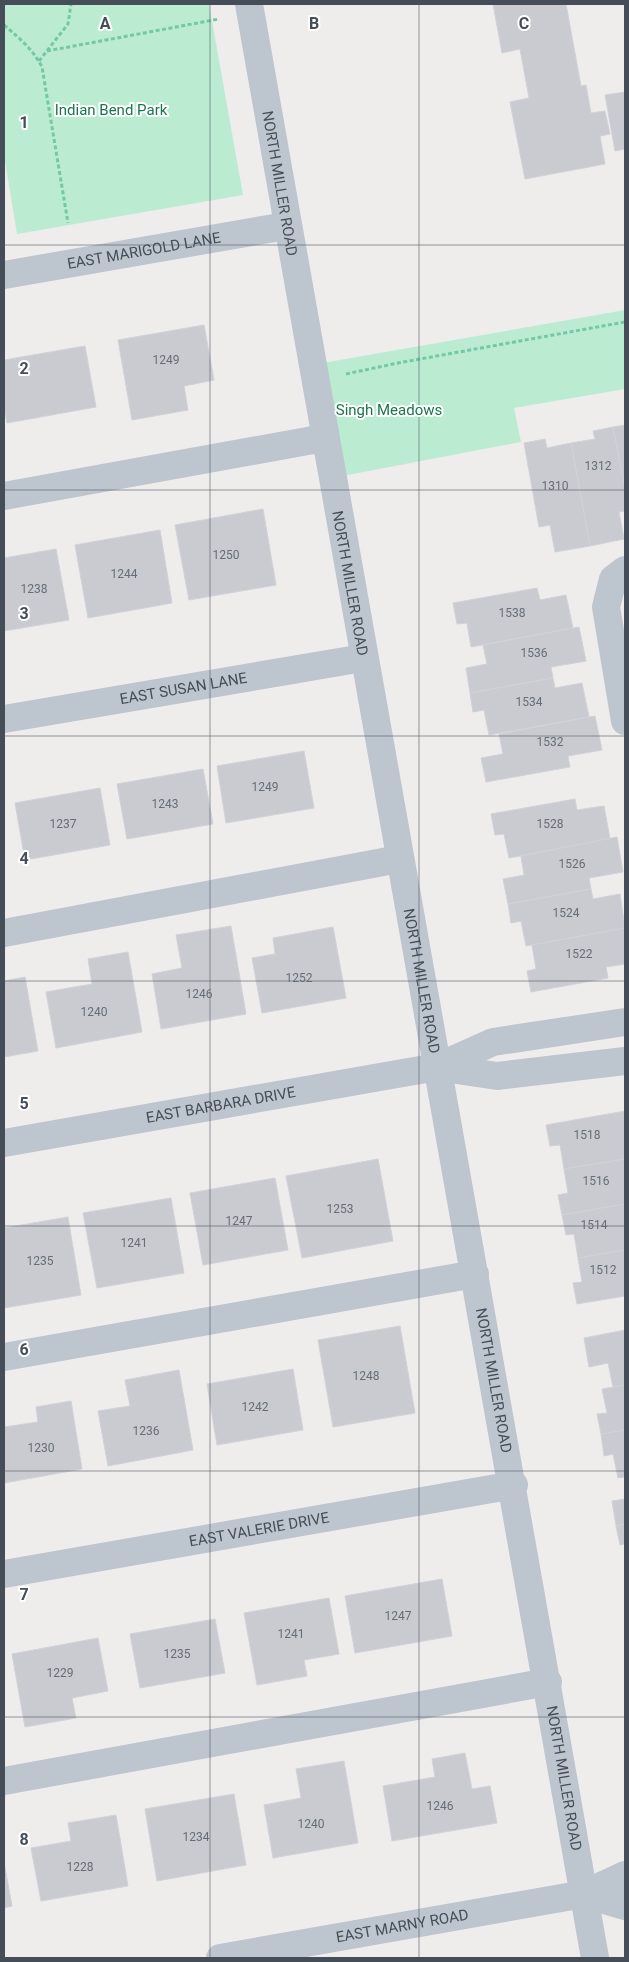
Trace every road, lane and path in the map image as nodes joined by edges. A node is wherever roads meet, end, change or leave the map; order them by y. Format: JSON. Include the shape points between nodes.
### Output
{"nodes":[{"id":1,"x":71,"y":4,"type":"edge"},
{"id":2,"x":249,"y":8,"type":"edge"},
{"id":3,"x":4,"y":25,"type":"edge"},
{"id":4,"x":47,"y":52,"type":"junction"},
{"id":5,"x":39,"y":62,"type":"junction"},
{"id":6,"x":68,"y":223,"type":"dead end"},
{"id":7,"x":286,"y":226,"type":"junction"},
{"id":8,"x":4,"y":275,"type":"edge"},
{"id":9,"x":625,"y":322,"type":"edge"},
{"id":10,"x":314,"y":381,"type":"junction"},
{"id":11,"x":324,"y":438,"type":"junction"},
{"id":12,"x":4,"y":496,"type":"edge"},
{"id":13,"x":619,"y":575,"type":"edge"},
{"id":14,"x":363,"y":658,"type":"junction"},
{"id":15,"x":4,"y":719,"type":"edge"},
{"id":16,"x":625,"y":721,"type":"edge"},
{"id":17,"x":399,"y":859,"type":"junction"},
{"id":18,"x":4,"y":934,"type":"edge"},
{"id":19,"x":617,"y":1024,"type":"edge"},
{"id":20,"x":620,"y":1062,"type":"edge"},
{"id":21,"x":436,"y":1067,"type":"junction"},
{"id":22,"x":4,"y":1143,"type":"edge"},
{"id":23,"x":475,"y":1274,"type":"junction"},
{"id":24,"x":4,"y":1357,"type":"edge"},
{"id":25,"x":514,"y":1485,"type":"junction"},
{"id":26,"x":4,"y":1574,"type":"edge"},
{"id":27,"x":548,"y":1682,"type":"junction"},
{"id":28,"x":4,"y":1781,"type":"edge"},
{"id":29,"x":625,"y":1875,"type":"edge"},
{"id":30,"x":584,"y":1894,"type":"junction"},
{"id":31,"x":625,"y":1906,"type":"edge"},
{"id":32,"x":220,"y":1958,"type":"edge"},
{"id":33,"x":595,"y":1958,"type":"edge"}],
"edges":[{"from":1,"to":4,"type":"path","via":[[68,24]]},
{"from":2,"to":4,"type":"path"},
{"from":2,"to":7,"type":"street","name":"NORTH MILLER ROAD"},
{"from":3,"to":5,"type":"path","via":[[24,42]]},
{"from":4,"to":5,"type":"path"},
{"from":5,"to":6,"type":"path"},
{"from":7,"to":8,"type":"street","name":"EAST MARIGOLD LANE"},
{"from":7,"to":10,"type":"street","name":"NORTH MILLER ROAD"},
{"from":9,"to":10,"type":"path","via":[[398,362]]},
{"from":10,"to":11,"type":"street","name":"NORTH MILLER ROAD"},
{"from":11,"to":12,"type":"street"},
{"from":11,"to":14,"type":"street","name":"NORTH MILLER ROAD"},
{"from":13,"to":16,"type":"street","via":[[606,607]]},
{"from":14,"to":15,"type":"street","name":"EAST SUSAN LANE"},
{"from":14,"to":17,"type":"street","name":"NORTH MILLER ROAD"},
{"from":17,"to":18,"type":"street"},
{"from":17,"to":21,"type":"street","name":"NORTH MILLER ROAD"},
{"from":19,"to":20,"type":"street","name":"EAST BARBARA DRIVE"},
{"from":19,"to":21,"type":"street","name":"EAST BARBARA DRIVE","via":[[493,1042]]},
{"from":20,"to":21,"type":"street","name":"EAST BARBARA DRIVE","via":[[497,1076]]},
{"from":21,"to":22,"type":"street","name":"EAST BARBARA DRIVE"},
{"from":21,"to":23,"type":"street","name":"NORTH MILLER ROAD"},
{"from":23,"to":24,"type":"street"},
{"from":23,"to":25,"type":"street","name":"NORTH MILLER ROAD"},
{"from":25,"to":26,"type":"street","name":"EAST VALERIE DRIVE"},
{"from":25,"to":27,"type":"street","name":"NORTH MILLER ROAD"},
{"from":27,"to":28,"type":"street"},
{"from":27,"to":30,"type":"street","name":"NORTH MILLER ROAD"},
{"from":29,"to":30,"type":"street","name":"EAST MARNY ROAD"},
{"from":30,"to":31,"type":"street","name":"EAST MARNY ROAD"},
{"from":30,"to":32,"type":"street","name":"EAST MARNY ROAD"},
{"from":30,"to":33,"type":"street","name":"NORTH MILLER ROAD"}]}
